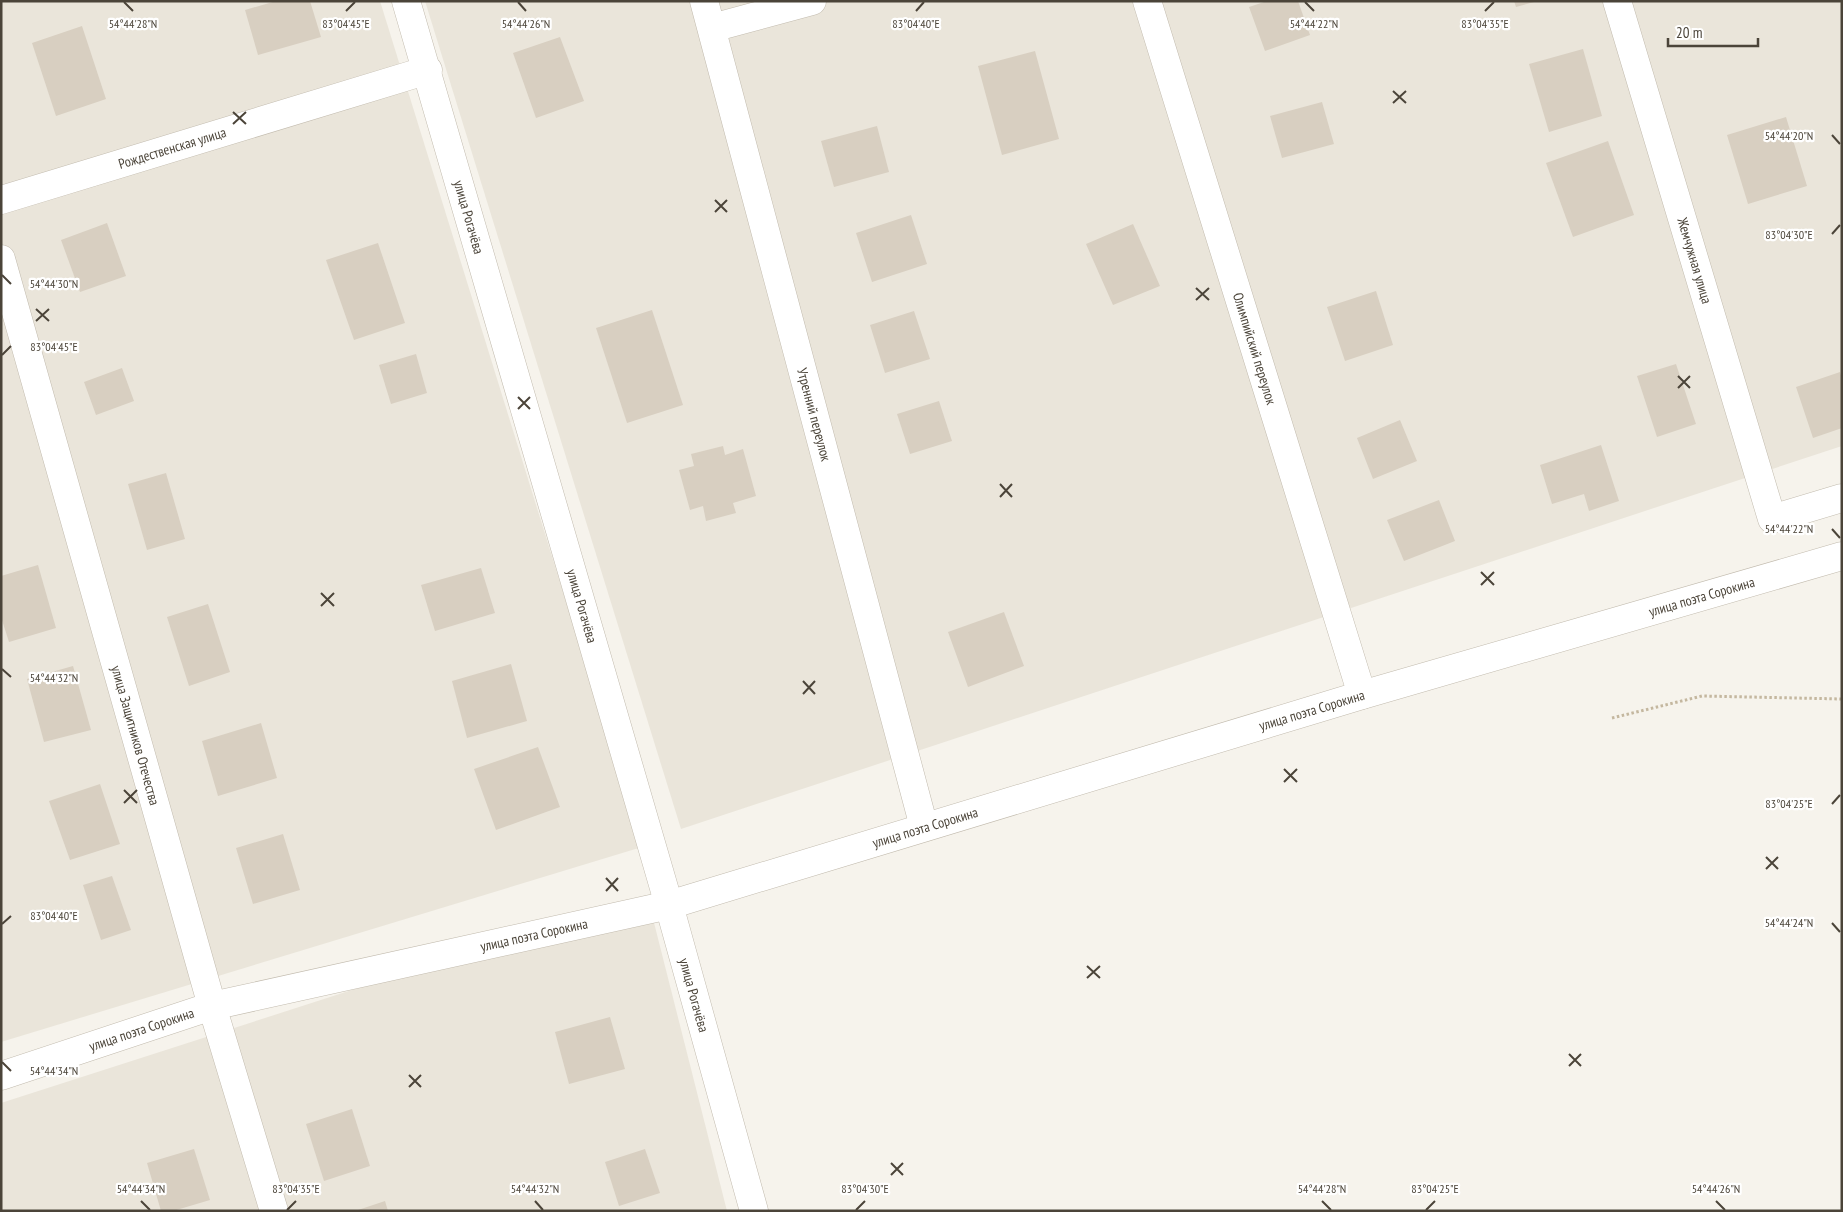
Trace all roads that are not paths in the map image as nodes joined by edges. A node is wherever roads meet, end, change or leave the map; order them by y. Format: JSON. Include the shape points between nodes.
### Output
{"nodes":[{"id":1,"x":406,"y":1,"type":"edge"},
{"id":2,"x":704,"y":1,"type":"edge"},
{"id":3,"x":812,"y":1,"type":"edge"},
{"id":4,"x":1147,"y":1,"type":"edge"},
{"id":5,"x":1617,"y":1,"type":"edge"},
{"id":6,"x":712,"y":28,"type":"junction"},
{"id":7,"x":428,"y":70,"type":"junction"},
{"id":8,"x":1,"y":200,"type":"edge"},
{"id":9,"x":1,"y":259,"type":"edge"},
{"id":10,"x":1842,"y":498,"type":"edge"},
{"id":11,"x":1842,"y":556,"type":"edge"},
{"id":12,"x":1362,"y":695,"type":"junction"},
{"id":13,"x":924,"y":827,"type":"junction"},
{"id":14,"x":669,"y":905,"type":"junction"},
{"id":15,"x":212,"y":1006,"type":"junction"},
{"id":16,"x":1,"y":1076,"type":"edge"},
{"id":17,"x":274,"y":1211,"type":"edge"},
{"id":18,"x":754,"y":1211,"type":"edge"}],
"edges":[{"from":1,"to":7,"type":"street","name":"улица Рогачёва"},
{"from":2,"to":6,"type":"street","name":"Утренний переулок"},
{"from":3,"to":6,"type":"street"},
{"from":4,"to":12,"type":"street","name":"Олимпийский переулок"},
{"from":5,"to":10,"type":"street","name":"Жемчужная улица","via":[[1772,520]]},
{"from":6,"to":13,"type":"street","name":"Утренний переулок"},
{"from":7,"to":8,"type":"street","name":"Рождественская улица"},
{"from":7,"to":14,"type":"street","name":"улица Рогачёва"},
{"from":9,"to":15,"type":"street","name":"улица Защитников Отечества"},
{"from":11,"to":12,"type":"street","name":"улица поэта Сорокина"},
{"from":12,"to":13,"type":"street","name":"улица поэта Сорокина"},
{"from":13,"to":14,"type":"street","name":"улица поэта Сорокина"},
{"from":14,"to":15,"type":"street","name":"улица поэта Сорокина"},
{"from":14,"to":18,"type":"street","name":"улица Рогачёва"},
{"from":15,"to":16,"type":"street","name":"улица поэта Сорокина"},
{"from":15,"to":17,"type":"street","name":"улица Защитников Отечества"}]}
